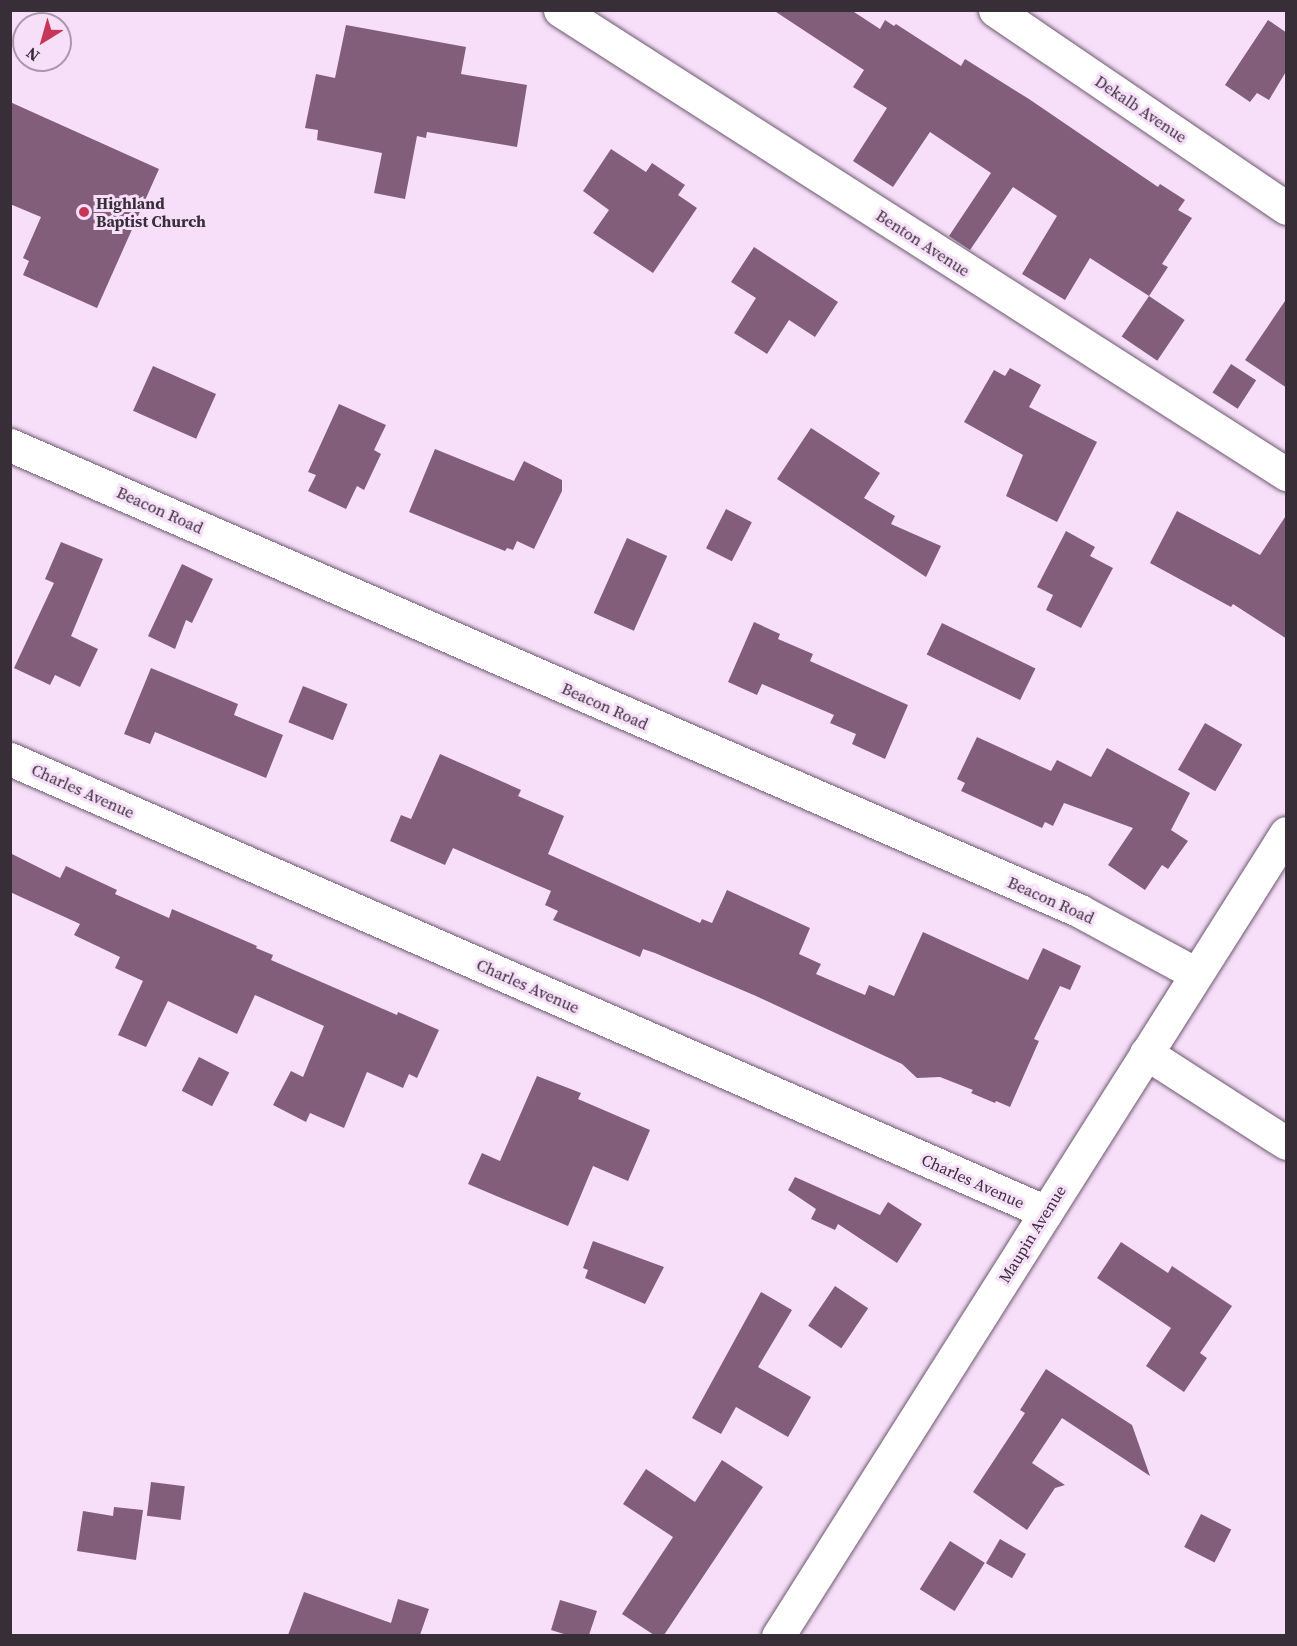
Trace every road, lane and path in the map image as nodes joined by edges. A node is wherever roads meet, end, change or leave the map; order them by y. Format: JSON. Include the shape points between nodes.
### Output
{"nodes":[{"id":1,"x":560,"y":10,"type":"edge"},
{"id":2,"x":995,"y":10,"type":"edge"},
{"id":3,"x":1287,"y":208,"type":"edge"},
{"id":4,"x":10,"y":445,"type":"edge"},
{"id":5,"x":1287,"y":474,"type":"edge"},
{"id":6,"x":10,"y":759,"type":"edge"},
{"id":7,"x":1287,"y":833,"type":"edge"},
{"id":8,"x":1197,"y":974,"type":"junction"},
{"id":9,"x":1146,"y":1053,"type":"junction"},
{"id":10,"x":1287,"y":1143,"type":"edge"},
{"id":11,"x":1046,"y":1212,"type":"junction"},
{"id":12,"x":778,"y":1635,"type":"edge"}],
"edges":[{"from":1,"to":5,"type":"street","name":"Benton Avenue"},
{"from":2,"to":3,"type":"street","name":"Dekalb Avenue"},
{"from":4,"to":8,"type":"street","name":"Beacon Road","via":[[1080,911]]},
{"from":6,"to":11,"type":"street","name":"Charles Avenue"},
{"from":7,"to":8,"type":"street","name":"Maupin Avenue"},
{"from":8,"to":9,"type":"street","name":"Maupin Avenue"},
{"from":9,"to":10,"type":"street"},
{"from":9,"to":11,"type":"street","name":"Maupin Avenue"},
{"from":11,"to":12,"type":"street","name":"Maupin Avenue"}]}
